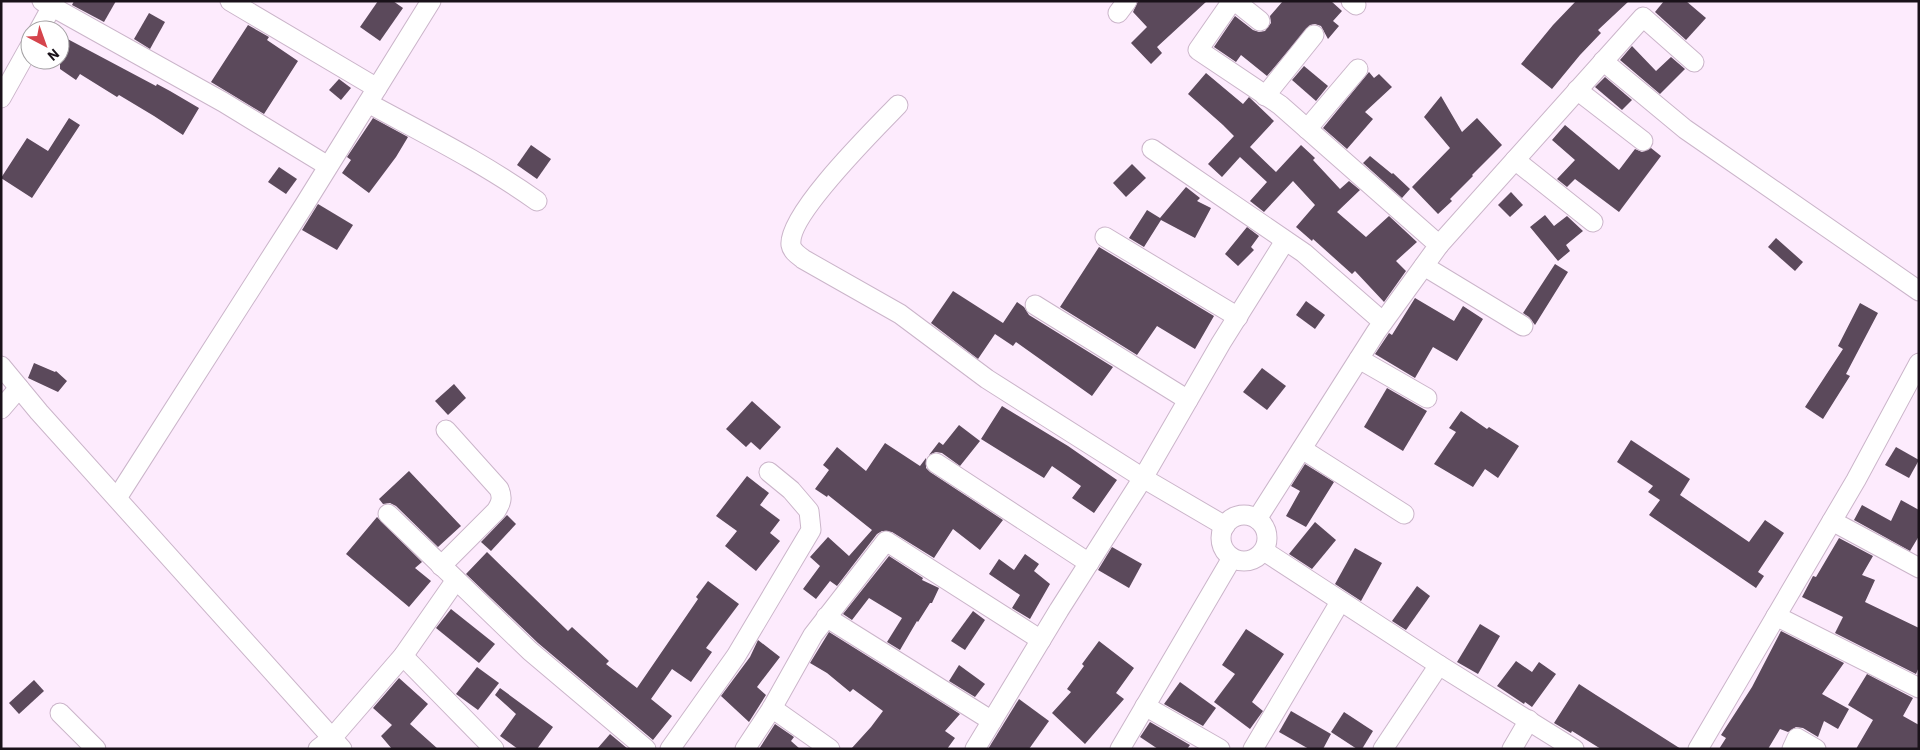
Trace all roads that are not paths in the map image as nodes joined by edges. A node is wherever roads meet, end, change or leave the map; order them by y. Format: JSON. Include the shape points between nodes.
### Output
{"nodes":[{"id":1,"x":230,"y":1,"type":"edge"},
{"id":2,"x":1234,"y":1,"type":"edge"},
{"id":3,"x":50,"y":3,"type":"edge"},
{"id":4,"x":422,"y":4,"type":"edge"},
{"id":5,"x":43,"y":20,"type":"edge"},
{"id":6,"x":1260,"y":21,"type":"dead end"},
{"id":7,"x":1314,"y":35,"type":"dead end"},
{"id":8,"x":1603,"y":61,"type":"junction"},
{"id":9,"x":1694,"y":62,"type":"dead end"},
{"id":10,"x":20,"y":63,"type":"edge"},
{"id":11,"x":1358,"y":69,"type":"dead end"},
{"id":12,"x":1577,"y":90,"type":"junction"},
{"id":13,"x":2,"y":94,"type":"edge"},
{"id":14,"x":372,"y":95,"type":"junction"},
{"id":15,"x":1265,"y":96,"type":"junction"},
{"id":16,"x":898,"y":106,"type":"dead end"},
{"id":17,"x":1307,"y":129,"type":"junction"},
{"id":18,"x":1643,"y":142,"type":"dead end"},
{"id":19,"x":1152,"y":150,"type":"dead end"},
{"id":20,"x":1515,"y":160,"type":"junction"},
{"id":21,"x":328,"y":166,"type":"junction"},
{"id":22,"x":537,"y":201,"type":"dead end"},
{"id":23,"x":1593,"y":222,"type":"dead end"},
{"id":24,"x":1105,"y":237,"type":"dead end"},
{"id":25,"x":1285,"y":241,"type":"junction"},
{"id":26,"x":1439,"y":244,"type":"junction"},
{"id":27,"x":1424,"y":266,"type":"junction"},
{"id":28,"x":1919,"y":291,"type":"edge"},
{"id":29,"x":1035,"y":305,"type":"dead end"},
{"id":30,"x":1238,"y":317,"type":"junction"},
{"id":31,"x":1383,"y":322,"type":"junction"},
{"id":32,"x":1523,"y":326,"type":"dead end"},
{"id":33,"x":1359,"y":359,"type":"junction"},
{"id":34,"x":1919,"y":363,"type":"edge"},
{"id":35,"x":1,"y":366,"type":"edge"},
{"id":36,"x":19,"y":388,"type":"junction"},
{"id":37,"x":1427,"y":398,"type":"dead end"},
{"id":38,"x":1188,"y":400,"type":"junction"},
{"id":39,"x":1,"y":409,"type":"edge"},
{"id":40,"x":446,"y":430,"type":"dead end"},
{"id":41,"x":1302,"y":449,"type":"junction"},
{"id":42,"x":936,"y":463,"type":"dead end"},
{"id":43,"x":769,"y":472,"type":"dead end"},
{"id":44,"x":1143,"y":478,"type":"junction"},
{"id":45,"x":117,"y":498,"type":"junction"},
{"id":46,"x":388,"y":514,"type":"dead end"},
{"id":47,"x":1404,"y":514,"type":"dead end"},
{"id":48,"x":1257,"y":519,"type":"junction"},
{"id":49,"x":1832,"y":521,"type":"junction"},
{"id":50,"x":1225,"y":526,"type":"junction"},
{"id":51,"x":1264,"y":551,"type":"junction"},
{"id":52,"x":1232,"y":558,"type":"junction"},
{"id":53,"x":1089,"y":563,"type":"junction"},
{"id":54,"x":441,"y":566,"type":"junction"},
{"id":55,"x":1919,"y":568,"type":"edge"},
{"id":56,"x":456,"y":580,"type":"junction"},
{"id":57,"x":1340,"y":602,"type":"junction"},
{"id":58,"x":1776,"y":616,"type":"junction"},
{"id":59,"x":826,"y":617,"type":"junction"},
{"id":60,"x":1041,"y":640,"type":"junction"},
{"id":61,"x":403,"y":656,"type":"junction"},
{"id":62,"x":1439,"y":665,"type":"junction"},
{"id":63,"x":1919,"y":688,"type":"edge"},
{"id":64,"x":1145,"y":706,"type":"junction"},
{"id":65,"x":772,"y":708,"type":"junction"},
{"id":66,"x":60,"y":712,"type":"dead end"},
{"id":67,"x":1529,"y":720,"type":"junction"},
{"id":68,"x":992,"y":721,"type":"junction"},
{"id":69,"x":331,"y":745,"type":"edge"},
{"id":70,"x":96,"y":749,"type":"edge"},
{"id":71,"x":494,"y":749,"type":"edge"},
{"id":72,"x":646,"y":749,"type":"edge"},
{"id":73,"x":670,"y":749,"type":"edge"},
{"id":74,"x":745,"y":749,"type":"edge"},
{"id":75,"x":830,"y":749,"type":"edge"},
{"id":76,"x":975,"y":749,"type":"edge"},
{"id":77,"x":1120,"y":749,"type":"edge"},
{"id":78,"x":1220,"y":749,"type":"edge"},
{"id":79,"x":1253,"y":749,"type":"edge"},
{"id":80,"x":1383,"y":749,"type":"edge"},
{"id":81,"x":1512,"y":749,"type":"edge"},
{"id":82,"x":1574,"y":749,"type":"edge"},
{"id":83,"x":1698,"y":749,"type":"edge"},
{"id":84,"x":1792,"y":749,"type":"edge"},
{"id":85,"x":1816,"y":749,"type":"edge"}],
"edges":[{"from":1,"to":14,"type":"street"},
{"from":2,"to":6,"type":"street"},
{"from":2,"to":15,"type":"street","via":[[1198,50]]},
{"from":3,"to":5,"type":"street"},
{"from":3,"to":21,"type":"street"},
{"from":4,"to":14,"type":"street"},
{"from":7,"to":15,"type":"street"},
{"from":8,"to":9,"type":"street","via":[[1643,17]]},
{"from":8,"to":12,"type":"street"},
{"from":8,"to":28,"type":"street","via":[[1685,130]]},
{"from":10,"to":13,"type":"street"},
{"from":11,"to":17,"type":"street"},
{"from":12,"to":18,"type":"street"},
{"from":12,"to":20,"type":"street"},
{"from":14,"to":21,"type":"street"},
{"from":14,"to":22,"type":"street"},
{"from":15,"to":17,"type":"street"},
{"from":16,"to":44,"type":"street","via":[[821,188],[796,226],[790,244],[792,248],[803,259],[900,314],[987,379]]},
{"from":17,"to":26,"type":"street"},
{"from":19,"to":25,"type":"street"},
{"from":20,"to":23,"type":"street"},
{"from":20,"to":26,"type":"street"},
{"from":21,"to":45,"type":"street"},
{"from":24,"to":30,"type":"street"},
{"from":25,"to":30,"type":"street"},
{"from":25,"to":31,"type":"street","via":[[1304,253]]},
{"from":26,"to":27,"type":"street"},
{"from":27,"to":31,"type":"street"},
{"from":27,"to":32,"type":"street"},
{"from":29,"to":38,"type":"street"},
{"from":30,"to":38,"type":"street"},
{"from":31,"to":33,"type":"street"},
{"from":33,"to":37,"type":"street"},
{"from":33,"to":41,"type":"street"},
{"from":34,"to":49,"type":"street"},
{"from":35,"to":36,"type":"street"},
{"from":36,"to":39,"type":"street"},
{"from":36,"to":45,"type":"street"},
{"from":38,"to":44,"type":"street"},
{"from":40,"to":54,"type":"street","via":[[502,496],[496,511]]},
{"from":41,"to":47,"type":"street"},
{"from":41,"to":48,"type":"street"},
{"from":42,"to":53,"type":"street"},
{"from":43,"to":73,"type":"street","via":[[809,511],[811,530],[736,656]]},
{"from":44,"to":50,"type":"street"},
{"from":44,"to":53,"type":"street"},
{"from":45,"to":69,"type":"street"},
{"from":46,"to":54,"type":"street"},
{"from":48,"to":50,"type":"street","via":[[1244,515]]},
{"from":48,"to":51,"type":"street","via":[[1266,530]]},
{"from":49,"to":55,"type":"street"},
{"from":49,"to":58,"type":"street"},
{"from":50,"to":52,"type":"street","via":[[1223,547]]},
{"from":51,"to":52,"type":"street","via":[[1246,562]]},
{"from":51,"to":57,"type":"street"},
{"from":52,"to":64,"type":"street"},
{"from":53,"to":60,"type":"street"},
{"from":54,"to":56,"type":"street"},
{"from":56,"to":61,"type":"street"},
{"from":56,"to":72,"type":"street","via":[[530,651]]},
{"from":57,"to":62,"type":"street"},
{"from":57,"to":79,"type":"street"},
{"from":58,"to":63,"type":"street"},
{"from":58,"to":83,"type":"street"},
{"from":59,"to":60,"type":"street","via":[[886,541]]},
{"from":59,"to":65,"type":"street","via":[[812,634]]},
{"from":59,"to":68,"type":"street"},
{"from":60,"to":68,"type":"street"},
{"from":61,"to":69,"type":"street"},
{"from":61,"to":71,"type":"street"},
{"from":62,"to":67,"type":"street"},
{"from":62,"to":80,"type":"street"},
{"from":64,"to":77,"type":"street"},
{"from":64,"to":78,"type":"street"},
{"from":65,"to":74,"type":"street"},
{"from":65,"to":75,"type":"street"},
{"from":66,"to":70,"type":"street"},
{"from":67,"to":81,"type":"street"},
{"from":67,"to":82,"type":"street"},
{"from":68,"to":76,"type":"street"},
{"from":84,"to":85,"type":"street","via":[[1797,738]]}]}
